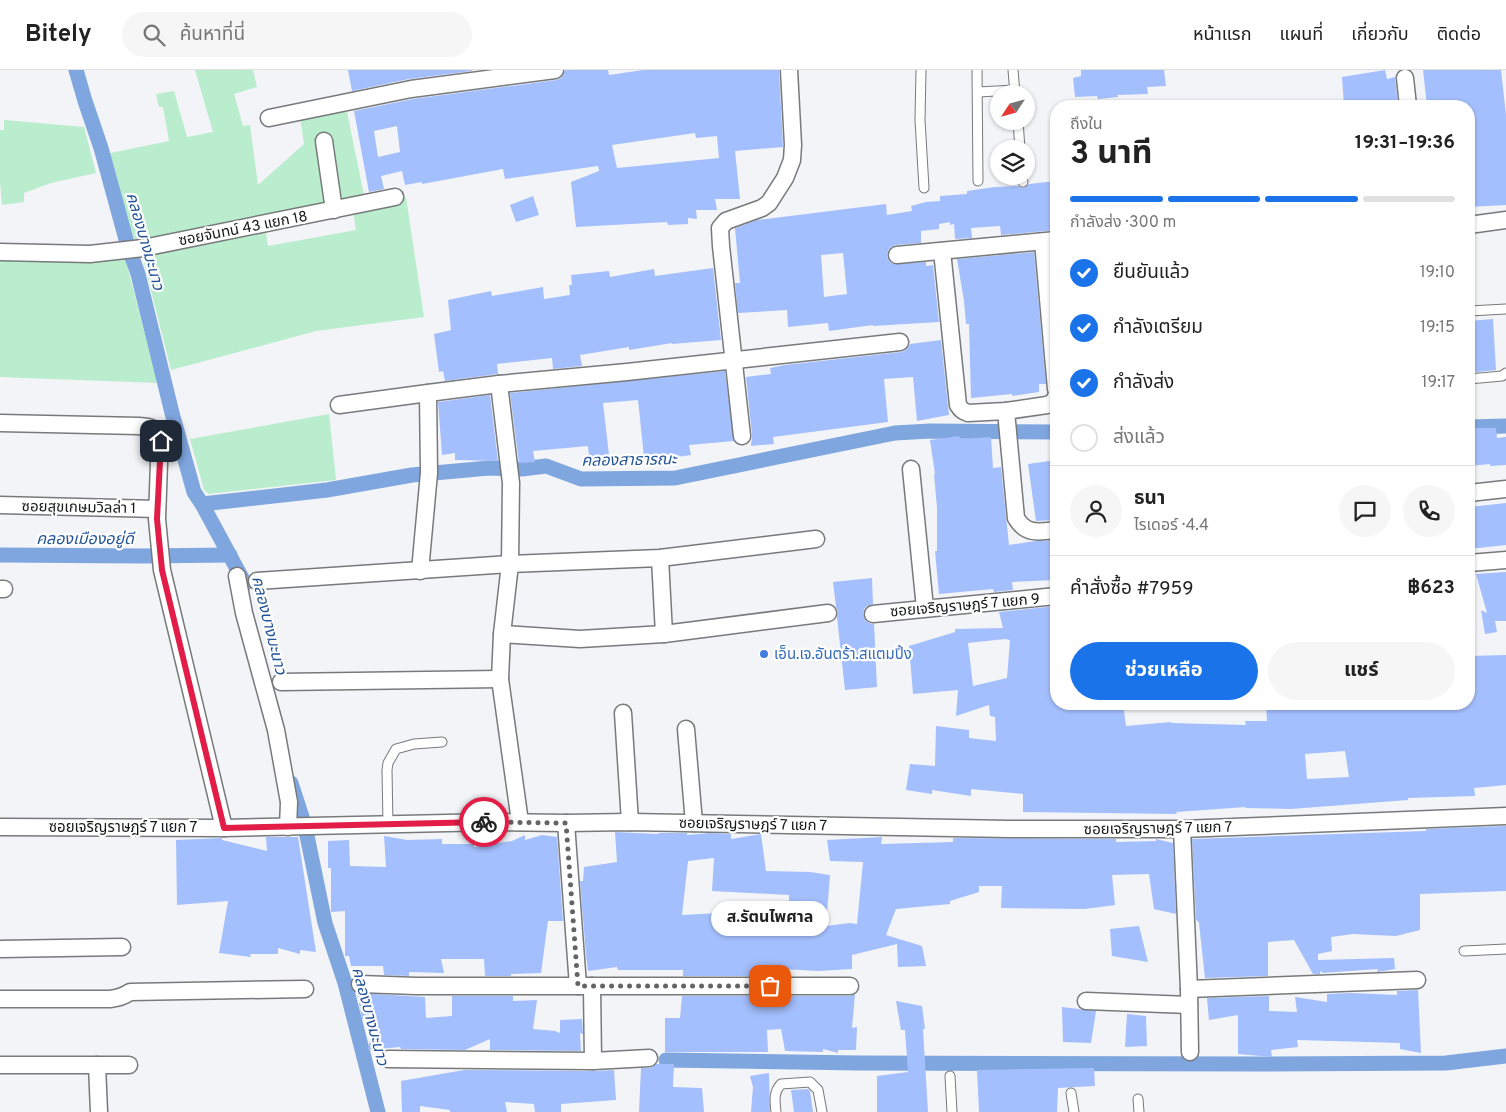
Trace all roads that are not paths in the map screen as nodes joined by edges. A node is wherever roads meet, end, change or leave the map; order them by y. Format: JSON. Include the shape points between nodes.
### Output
{"nodes":[{"id":1,"x":555,"y":70,"type":"edge"},
{"id":2,"x":789,"y":70,"type":"edge"},
{"id":3,"x":921,"y":70,"type":"edge"},
{"id":4,"x":977,"y":70,"type":"edge"},
{"id":5,"x":1013,"y":70,"type":"edge"},
{"id":6,"x":1404,"y":78,"type":"dead end"},
{"id":7,"x":1014,"y":85,"type":"edge"},
{"id":8,"x":978,"y":92,"type":"junction"},
{"id":9,"x":990,"y":92,"type":"edge"},
{"id":10,"x":1407,"y":100,"type":"edge"},
{"id":11,"x":269,"y":118,"type":"dead end"},
{"id":12,"x":324,"y":141,"type":"dead end"},
{"id":13,"x":978,"y":181,"type":"dead end"},
{"id":14,"x":924,"y":188,"type":"dead end"},
{"id":15,"x":395,"y":197,"type":"dead end"},
{"id":16,"x":334,"y":210,"type":"junction"},
{"id":17,"x":1506,"y":220,"type":"edge"},
{"id":18,"x":1475,"y":224,"type":"edge"},
{"id":19,"x":1050,"y":241,"type":"edge"},
{"id":20,"x":942,"y":251,"type":"junction"},
{"id":21,"x":0,"y":252,"type":"edge"},
{"id":22,"x":897,"y":255,"type":"dead end"},
{"id":23,"x":1506,"y":309,"type":"edge"},
{"id":24,"x":1475,"y":311,"type":"edge"},
{"id":25,"x":900,"y":342,"type":"dead end"},
{"id":26,"x":733,"y":360,"type":"junction"},
{"id":27,"x":1506,"y":373,"type":"edge"},
{"id":28,"x":1475,"y":378,"type":"edge"},
{"id":29,"x":499,"y":384,"type":"junction"},
{"id":30,"x":428,"y":393,"type":"junction"},
{"id":31,"x":1050,"y":404,"type":"edge"},
{"id":32,"x":339,"y":405,"type":"dead end"},
{"id":33,"x":1007,"y":416,"type":"junction"},
{"id":34,"x":0,"y":423,"type":"edge"},
{"id":35,"x":742,"y":436,"type":"dead end"},
{"id":36,"x":911,"y":469,"type":"dead end"},
{"id":37,"x":1506,"y":489,"type":"edge"},
{"id":38,"x":1475,"y":492,"type":"edge"},
{"id":39,"x":0,"y":505,"type":"edge"},
{"id":40,"x":157,"y":509,"type":"junction"},
{"id":41,"x":1050,"y":531,"type":"edge"},
{"id":42,"x":816,"y":539,"type":"dead end"},
{"id":43,"x":660,"y":558,"type":"junction"},
{"id":44,"x":1506,"y":560,"type":"edge"},
{"id":45,"x":1475,"y":563,"type":"edge"},
{"id":46,"x":510,"y":564,"type":"junction"},
{"id":47,"x":420,"y":570,"type":"junction"},
{"id":48,"x":237,"y":576,"type":"dead end"},
{"id":49,"x":257,"y":581,"type":"dead end"},
{"id":50,"x":1050,"y":597,"type":"edge"},
{"id":51,"x":925,"y":608,"type":"junction"},
{"id":52,"x":828,"y":613,"type":"dead end"},
{"id":53,"x":873,"y":614,"type":"dead end"},
{"id":54,"x":502,"y":634,"type":"junction"},
{"id":55,"x":664,"y":634,"type":"junction"},
{"id":56,"x":500,"y":679,"type":"junction"},
{"id":57,"x":280,"y":682,"type":"dead end"},
{"id":58,"x":623,"y":713,"type":"dead end"},
{"id":59,"x":686,"y":730,"type":"dead end"},
{"id":60,"x":442,"y":742,"type":"dead end"},
{"id":61,"x":1506,"y":816,"type":"edge"},
{"id":62,"x":520,"y":822,"type":"junction"},
{"id":63,"x":630,"y":822,"type":"junction"},
{"id":64,"x":566,"y":823,"type":"junction"},
{"id":65,"x":694,"y":823,"type":"junction"},
{"id":66,"x":388,"y":825,"type":"junction"},
{"id":67,"x":290,"y":826,"type":"junction"},
{"id":68,"x":0,"y":827,"type":"edge"},
{"id":69,"x":224,"y":828,"type":"junction"},
{"id":70,"x":1182,"y":829,"type":"junction"},
{"id":71,"x":122,"y":947,"type":"dead end"},
{"id":72,"x":0,"y":949,"type":"edge"},
{"id":73,"x":1506,"y":949,"type":"edge"},
{"id":74,"x":1464,"y":951,"type":"dead end"},
{"id":75,"x":1417,"y":980,"type":"dead end"},
{"id":76,"x":360,"y":984,"type":"dead end"},
{"id":77,"x":585,"y":986,"type":"junction"},
{"id":78,"x":850,"y":986,"type":"dead end"},
{"id":79,"x":305,"y":989,"type":"dead end"},
{"id":80,"x":1189,"y":997,"type":"junction"},
{"id":81,"x":0,"y":999,"type":"edge"},
{"id":82,"x":1086,"y":1001,"type":"dead end"},
{"id":83,"x":1190,"y":1052,"type":"dead end"},
{"id":84,"x":649,"y":1058,"type":"dead end"},
{"id":85,"x":388,"y":1059,"type":"dead end"},
{"id":86,"x":593,"y":1061,"type":"junction"},
{"id":87,"x":0,"y":1065,"type":"edge"},
{"id":88,"x":98,"y":1065,"type":"junction"},
{"id":89,"x":129,"y":1065,"type":"dead end"},
{"id":90,"x":950,"y":1076,"type":"dead end"},
{"id":91,"x":1071,"y":1093,"type":"dead end"},
{"id":92,"x":1138,"y":1099,"type":"dead end"},
{"id":93,"x":99,"y":1112,"type":"edge"},
{"id":94,"x":776,"y":1112,"type":"edge"},
{"id":95,"x":822,"y":1112,"type":"edge"},
{"id":96,"x":952,"y":1112,"type":"edge"},
{"id":97,"x":1074,"y":1112,"type":"edge"},
{"id":98,"x":1139,"y":1112,"type":"edge"}],
"edges":[{"from":1,"to":11,"type":"street","via":[[411,90]]},
{"from":2,"to":26,"type":"street","via":[[793,145],[792,160],[785,178],[769,203],[726,221],[720,228]]},
{"from":3,"to":14,"type":"lane"},
{"from":4,"to":8,"type":"lane"},
{"from":5,"to":7,"type":"lane"},
{"from":6,"to":10,"type":"street"},
{"from":8,"to":9,"type":"lane"},
{"from":8,"to":13,"type":"lane"},
{"from":12,"to":16,"type":"street"},
{"from":15,"to":16,"type":"street","name":"ซอยจันทน์ 43 แยก 18"},
{"from":16,"to":21,"type":"street","name":"ซอยจันทน์ 43 แยก 18","via":[[143,248],[90,254]]},
{"from":17,"to":18,"type":"street"},
{"from":19,"to":20,"type":"street"},
{"from":20,"to":22,"type":"street"},
{"from":20,"to":33,"type":"street","via":[[958,405],[968,413]]},
{"from":23,"to":24,"type":"lane"},
{"from":25,"to":26,"type":"street"},
{"from":26,"to":29,"type":"street"},
{"from":26,"to":35,"type":"street"},
{"from":27,"to":28,"type":"lane"},
{"from":29,"to":30,"type":"street"},
{"from":29,"to":46,"type":"street","via":[[511,483]]},
{"from":30,"to":32,"type":"street"},
{"from":30,"to":47,"type":"street","via":[[428,473]]},
{"from":31,"to":33,"type":"street"},
{"from":33,"to":41,"type":"street","via":[[1016,518],[1028,530]]},
{"from":34,"to":40,"type":"street","via":[[139,426],[158,430],[161,441]]},
{"from":36,"to":51,"type":"street"},
{"from":37,"to":38,"type":"street"},
{"from":39,"to":40,"type":"street","name":"ซอยสุขเกษมวิลล่า 1"},
{"from":40,"to":69,"type":"street","via":[[162,570]]},
{"from":42,"to":43,"type":"street"},
{"from":43,"to":46,"type":"street"},
{"from":43,"to":55,"type":"street"},
{"from":44,"to":45,"type":"street"},
{"from":46,"to":47,"type":"street"},
{"from":46,"to":54,"type":"street"},
{"from":47,"to":49,"type":"street"},
{"from":48,"to":67,"type":"street","via":[[276,730]]},
{"from":50,"to":51,"type":"street","name":"ซอยเจริญราษฎร์ 7 แยก 9"},
{"from":51,"to":53,"type":"street","name":"ซอยเจริญราษฎร์ 7 แยก 9"},
{"from":52,"to":55,"type":"street"},
{"from":54,"to":55,"type":"street","via":[[580,639]]},
{"from":54,"to":56,"type":"street"},
{"from":56,"to":57,"type":"street"},
{"from":56,"to":62,"type":"street"},
{"from":58,"to":63,"type":"street"},
{"from":59,"to":65,"type":"street"},
{"from":60,"to":66,"type":"lane","via":[[396,749],[387,770]]},
{"from":61,"to":70,"type":"street","name":"ซอยเจริญราษฎร์ 7 แยก 7"},
{"from":62,"to":64,"type":"street","name":"ซอยเจริญราษฎร์ 7 แยก 7"},
{"from":62,"to":66,"type":"street","name":"ซอยเจริญราษฎร์ 7 แยก 7"},
{"from":63,"to":64,"type":"street","name":"ซอยเจริญราษฎร์ 7 แยก 7"},
{"from":63,"to":65,"type":"street","name":"ซอยเจริญราษฎร์ 7 แยก 7"},
{"from":64,"to":77,"type":"street"},
{"from":65,"to":70,"type":"street","name":"ซอยเจริญราษฎร์ 7 แยก 7"},
{"from":66,"to":67,"type":"street","name":"ซอยเจริญราษฎร์ 7 แยก 7"},
{"from":67,"to":69,"type":"street","name":"ซอยเจริญราษฎร์ 7 แยก 7"},
{"from":68,"to":69,"type":"street","name":"ซอยเจริญราษฎร์ 7 แยก 7"},
{"from":70,"to":80,"type":"street"},
{"from":71,"to":72,"type":"street"},
{"from":73,"to":74,"type":"lane"},
{"from":75,"to":80,"type":"street"},
{"from":76,"to":77,"type":"street"},
{"from":77,"to":78,"type":"street"},
{"from":77,"to":86,"type":"street"},
{"from":79,"to":81,"type":"street","via":[[130,992],[119,998]]},
{"from":80,"to":82,"type":"street"},
{"from":80,"to":83,"type":"street"},
{"from":84,"to":86,"type":"street"},
{"from":85,"to":86,"type":"street"},
{"from":87,"to":88,"type":"street"},
{"from":88,"to":89,"type":"street"},
{"from":88,"to":93,"type":"street"},
{"from":90,"to":96,"type":"lane"},
{"from":91,"to":97,"type":"lane"},
{"from":92,"to":98,"type":"lane"},
{"from":94,"to":95,"type":"lane","via":[[774,1096],[781,1084],[810,1082],[818,1090]]}]}
